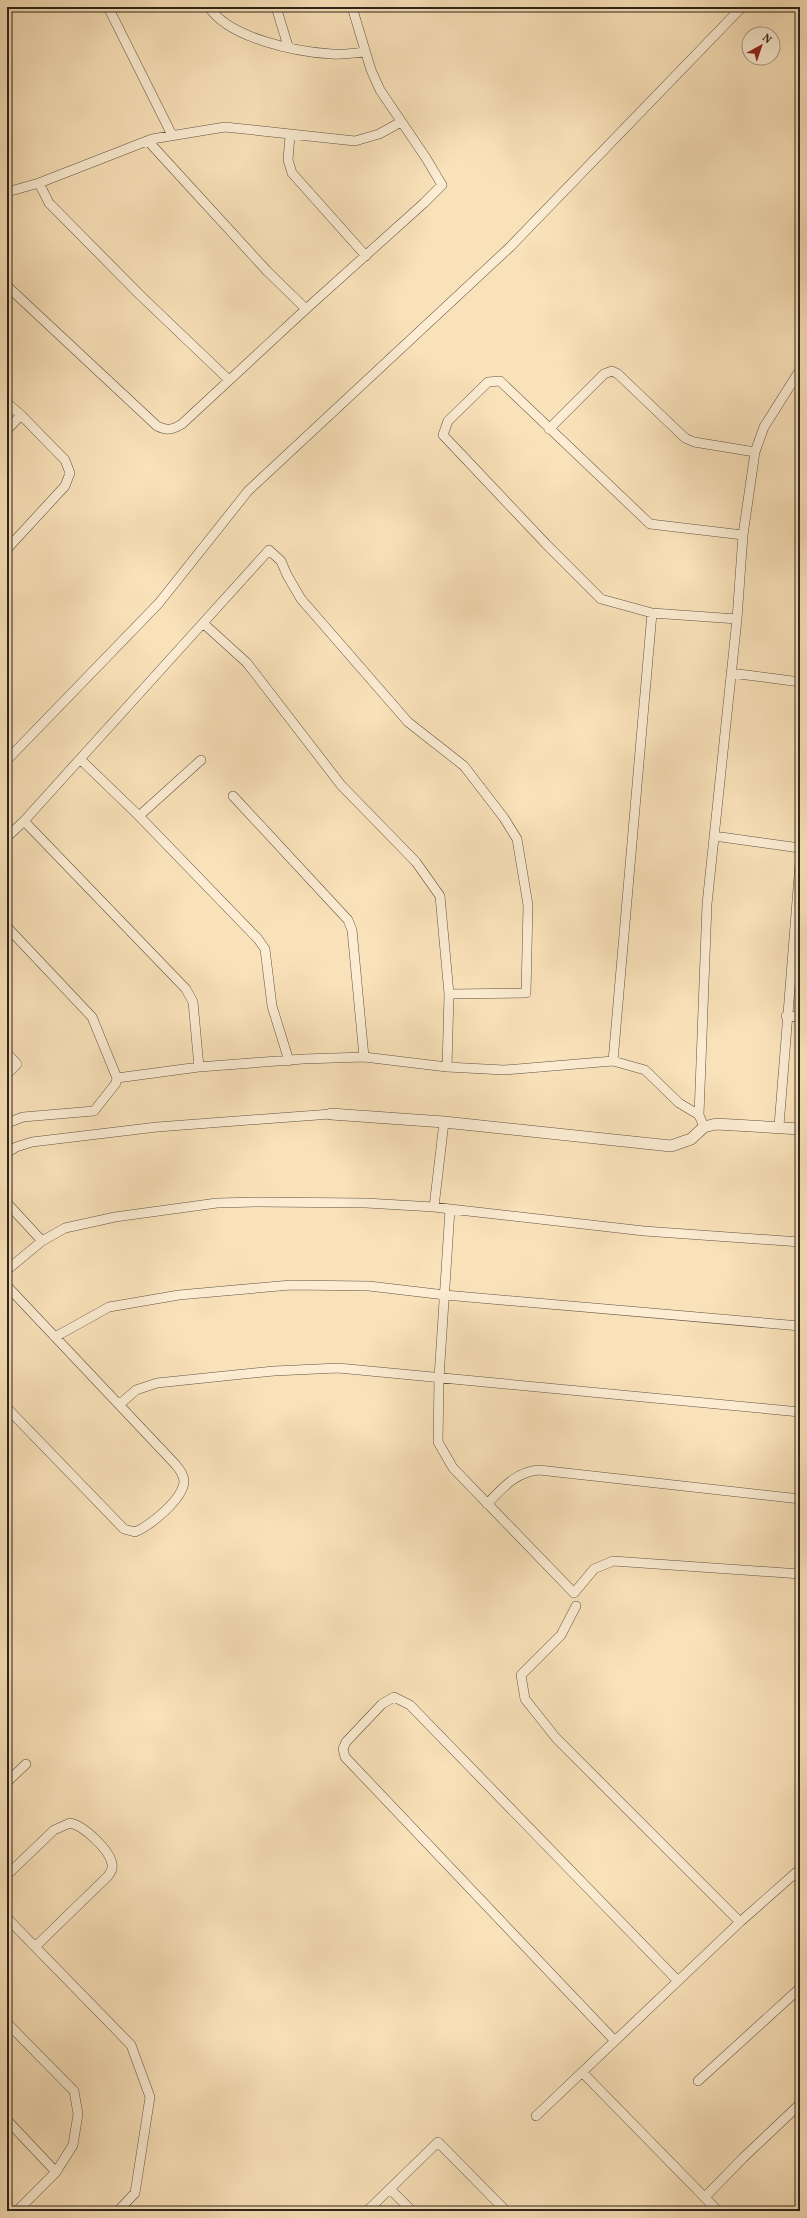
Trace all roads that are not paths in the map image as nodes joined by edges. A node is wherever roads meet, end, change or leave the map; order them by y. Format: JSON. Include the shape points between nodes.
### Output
{"nodes":[{"id":1,"x":108,"y":7,"type":"edge"},
{"id":2,"x":209,"y":7,"type":"edge"},
{"id":3,"x":276,"y":7,"type":"edge"},
{"id":4,"x":352,"y":7,"type":"edge"},
{"id":5,"x":742,"y":7,"type":"edge"},
{"id":6,"x":288,"y":46,"type":"junction"},
{"id":7,"x":365,"y":52,"type":"junction"},
{"id":8,"x":401,"y":122,"type":"junction"},
{"id":9,"x":172,"y":135,"type":"junction"},
{"id":10,"x":290,"y":135,"type":"junction"},
{"id":11,"x":148,"y":141,"type":"junction"},
{"id":12,"x":39,"y":182,"type":"junction"},
{"id":13,"x":7,"y":192,"type":"edge"},
{"id":14,"x":366,"y":256,"type":"junction"},
{"id":15,"x":7,"y":286,"type":"edge"},
{"id":16,"x":306,"y":309,"type":"junction"},
{"id":17,"x":800,"y":370,"type":"edge"},
{"id":18,"x":229,"y":380,"type":"junction"},
{"id":19,"x":7,"y":402,"type":"edge"},
{"id":20,"x":21,"y":415,"type":"junction"},
{"id":21,"x":549,"y":429,"type":"junction"},
{"id":22,"x":7,"y":430,"type":"edge"},
{"id":23,"x":754,"y":452,"type":"junction"},
{"id":24,"x":743,"y":535,"type":"junction"},
{"id":25,"x":7,"y":549,"type":"edge"},
{"id":26,"x":652,"y":613,"type":"junction"},
{"id":27,"x":737,"y":619,"type":"junction"},
{"id":28,"x":204,"y":623,"type":"junction"},
{"id":29,"x":731,"y":673,"type":"junction"},
{"id":30,"x":800,"y":682,"type":"edge"},
{"id":31,"x":80,"y":759,"type":"junction"},
{"id":32,"x":7,"y":760,"type":"edge"},
{"id":33,"x":201,"y":760,"type":"dead end"},
{"id":34,"x":233,"y":796,"type":"dead end"},
{"id":35,"x":139,"y":816,"type":"junction"},
{"id":36,"x":24,"y":821,"type":"junction"},
{"id":37,"x":7,"y":836,"type":"edge"},
{"id":38,"x":714,"y":836,"type":"junction"},
{"id":39,"x":800,"y":848,"type":"edge"},
{"id":40,"x":800,"y":863,"type":"edge"},
{"id":41,"x":7,"y":927,"type":"edge"},
{"id":42,"x":797,"y":930,"type":"edge"},
{"id":43,"x":449,"y":994,"type":"junction"},
{"id":44,"x":786,"y":1016,"type":"junction"},
{"id":45,"x":800,"y":1018,"type":"edge"},
{"id":46,"x":7,"y":1053,"type":"edge"},
{"id":47,"x":364,"y":1057,"type":"junction"},
{"id":48,"x":289,"y":1061,"type":"junction"},
{"id":49,"x":613,"y":1061,"type":"junction"},
{"id":50,"x":198,"y":1067,"type":"junction"},
{"id":51,"x":447,"y":1067,"type":"junction"},
{"id":52,"x":7,"y":1074,"type":"edge"},
{"id":53,"x":117,"y":1078,"type":"junction"},
{"id":54,"x":331,"y":1114,"type":"joint"},
{"id":55,"x":699,"y":1115,"type":"junction"},
{"id":56,"x":444,"y":1122,"type":"junction"},
{"id":57,"x":7,"y":1123,"type":"edge"},
{"id":58,"x":780,"y":1126,"type":"junction"},
{"id":59,"x":704,"y":1127,"type":"junction"},
{"id":60,"x":800,"y":1129,"type":"edge"},
{"id":61,"x":7,"y":1153,"type":"edge"},
{"id":62,"x":7,"y":1203,"type":"edge"},
{"id":63,"x":434,"y":1207,"type":"junction"},
{"id":64,"x":450,"y":1209,"type":"junction"},
{"id":65,"x":42,"y":1241,"type":"junction"},
{"id":66,"x":800,"y":1242,"type":"edge"},
{"id":67,"x":7,"y":1270,"type":"edge"},
{"id":68,"x":7,"y":1286,"type":"edge"},
{"id":69,"x":444,"y":1295,"type":"junction"},
{"id":70,"x":800,"y":1326,"type":"edge"},
{"id":71,"x":55,"y":1337,"type":"junction"},
{"id":72,"x":439,"y":1378,"type":"junction"},
{"id":73,"x":120,"y":1404,"type":"junction"},
{"id":74,"x":7,"y":1408,"type":"edge"},
{"id":75,"x":800,"y":1412,"type":"edge"},
{"id":76,"x":800,"y":1499,"type":"edge"},
{"id":77,"x":487,"y":1504,"type":"junction"},
{"id":78,"x":800,"y":1574,"type":"edge"},
{"id":79,"x":576,"y":1606,"type":"dead end"},
{"id":80,"x":26,"y":1764,"type":"dead end"},
{"id":81,"x":7,"y":1782,"type":"edge"},
{"id":82,"x":800,"y":1869,"type":"edge"},
{"id":83,"x":7,"y":1875,"type":"edge"},
{"id":84,"x":7,"y":1918,"type":"edge"},
{"id":85,"x":740,"y":1922,"type":"junction"},
{"id":86,"x":36,"y":1946,"type":"junction"},
{"id":87,"x":678,"y":1982,"type":"junction"},
{"id":88,"x":800,"y":1988,"type":"edge"},
{"id":89,"x":7,"y":2023,"type":"edge"},
{"id":90,"x":615,"y":2040,"type":"junction"},
{"id":91,"x":582,"y":2072,"type":"junction"},
{"id":92,"x":698,"y":2081,"type":"dead end"},
{"id":93,"x":800,"y":2104,"type":"edge"},
{"id":94,"x":536,"y":2116,"type":"dead end"},
{"id":95,"x":7,"y":2120,"type":"edge"},
{"id":96,"x":56,"y":2172,"type":"junction"},
{"id":97,"x":390,"y":2189,"type":"junction"},
{"id":98,"x":705,"y":2197,"type":"junction"},
{"id":99,"x":18,"y":2211,"type":"edge"},
{"id":100,"x":118,"y":2211,"type":"edge"},
{"id":101,"x":368,"y":2211,"type":"edge"},
{"id":102,"x":412,"y":2211,"type":"edge"},
{"id":103,"x":506,"y":2211,"type":"edge"},
{"id":104,"x":718,"y":2211,"type":"edge"}],
"edges":[{"from":1,"to":9,"type":"street"},
{"from":2,"to":6,"type":"street","via":[[227,25],[256,39]]},
{"from":3,"to":6,"type":"street"},
{"from":4,"to":7,"type":"street"},
{"from":5,"to":32,"type":"street","via":[[510,247],[248,491],[159,603]]},
{"from":6,"to":7,"type":"street","via":[[332,54]]},
{"from":7,"to":8,"type":"street","via":[[380,90]]},
{"from":8,"to":10,"type":"street","via":[[379,134],[355,141]]},
{"from":8,"to":14,"type":"street","via":[[442,185]]},
{"from":9,"to":10,"type":"street","via":[[225,127]]},
{"from":9,"to":11,"type":"street"},
{"from":10,"to":14,"type":"street","via":[[288,160],[292,173]]},
{"from":11,"to":12,"type":"street"},
{"from":11,"to":16,"type":"street","via":[[267,271]]},
{"from":12,"to":13,"type":"street"},
{"from":12,"to":18,"type":"street","via":[[49,203]]},
{"from":14,"to":16,"type":"street"},
{"from":15,"to":18,"type":"street","via":[[156,426],[168,430],[182,424]]},
{"from":16,"to":18,"type":"street"},
{"from":17,"to":23,"type":"street","via":[[764,427]]},
{"from":19,"to":20,"type":"street"},
{"from":20,"to":22,"type":"street"},
{"from":20,"to":25,"type":"street","via":[[65,460],[70,473],[65,486]]},
{"from":21,"to":23,"type":"street","via":[[604,374],[612,371],[685,438],[694,442]]},
{"from":21,"to":24,"type":"street","via":[[650,524]]},
{"from":21,"to":26,"type":"street","via":[[500,381],[488,382],[476,393],[448,421],[443,435],[601,599]]},
{"from":23,"to":24,"type":"street"},
{"from":24,"to":27,"type":"street"},
{"from":26,"to":27,"type":"street"},
{"from":26,"to":49,"type":"street"},
{"from":27,"to":29,"type":"street"},
{"from":28,"to":31,"type":"street"},
{"from":28,"to":43,"type":"street","via":[[247,663],[342,785],[416,862],[440,896]]},
{"from":28,"to":43,"type":"street","via":[[269,550],[282,561],[287,576],[301,599],[408,722],[464,766],[504,818],[517,838],[528,905],[526,994]]},
{"from":29,"to":30,"type":"street"},
{"from":29,"to":38,"type":"street"},
{"from":31,"to":35,"type":"street"},
{"from":31,"to":36,"type":"street"},
{"from":33,"to":35,"type":"street"},
{"from":34,"to":47,"type":"street","via":[[348,920],[352,930]]},
{"from":35,"to":48,"type":"street","via":[[265,949],[271,1002]]},
{"from":36,"to":37,"type":"street"},
{"from":36,"to":50,"type":"street","via":[[186,989],[193,1002]]},
{"from":38,"to":39,"type":"street"},
{"from":38,"to":55,"type":"street","via":[[707,904]]},
{"from":40,"to":42,"type":"street"},
{"from":41,"to":53,"type":"street","via":[[92,1017]]},
{"from":42,"to":44,"type":"street"},
{"from":43,"to":51,"type":"street"},
{"from":44,"to":45,"type":"street"},
{"from":44,"to":58,"type":"street"},
{"from":46,"to":52,"type":"street","via":[[17,1064]]},
{"from":47,"to":48,"type":"street"},
{"from":47,"to":51,"type":"street"},
{"from":48,"to":50,"type":"street"},
{"from":49,"to":51,"type":"street","via":[[504,1070]]},
{"from":49,"to":55,"type":"street","via":[[645,1070],[679,1103]]},
{"from":50,"to":53,"type":"street"},
{"from":53,"to":57,"type":"street","via":[[116,1083],[94,1111],[23,1118]]},
{"from":54,"to":56,"type":"street"},
{"from":54,"to":61,"type":"street","via":[[157,1127],[32,1142],[16,1146]]},
{"from":55,"to":59,"type":"street"},
{"from":56,"to":59,"type":"street","via":[[671,1146],[691,1139]]},
{"from":56,"to":63,"type":"street"},
{"from":58,"to":59,"type":"street","via":[[716,1124]]},
{"from":58,"to":60,"type":"street"},
{"from":62,"to":65,"type":"street"},
{"from":63,"to":64,"type":"street"},
{"from":63,"to":65,"type":"street","via":[[366,1203],[217,1203],[73,1225]]},
{"from":64,"to":66,"type":"street","via":[[644,1231]]},
{"from":64,"to":69,"type":"street"},
{"from":65,"to":67,"type":"street"},
{"from":68,"to":71,"type":"street"},
{"from":69,"to":70,"type":"street"},
{"from":69,"to":71,"type":"street","via":[[369,1286],[291,1285],[179,1295],[109,1307]]},
{"from":69,"to":72,"type":"street"},
{"from":71,"to":73,"type":"street"},
{"from":72,"to":73,"type":"street","via":[[338,1368],[274,1371],[146,1385]]},
{"from":72,"to":75,"type":"street"},
{"from":72,"to":77,"type":"street","via":[[438,1442],[453,1468]]},
{"from":73,"to":74,"type":"street","via":[[176,1465],[184,1481],[181,1490],[166,1510],[135,1532],[120,1527]]},
{"from":76,"to":77,"type":"street","via":[[539,1470],[521,1474],[510,1481]]},
{"from":77,"to":78,"type":"street","via":[[574,1593],[594,1568],[613,1560]]},
{"from":79,"to":85,"type":"street","via":[[561,1635],[521,1675],[525,1699],[556,1738]]},
{"from":80,"to":81,"type":"street"},
{"from":82,"to":85,"type":"street"},
{"from":83,"to":86,"type":"street","via":[[54,1830],[70,1823],[82,1827],[111,1858],[112,1869],[108,1876]]},
{"from":84,"to":86,"type":"street"},
{"from":85,"to":87,"type":"street"},
{"from":86,"to":100,"type":"street","via":[[131,2045],[150,2097],[135,2193]]},
{"from":87,"to":90,"type":"street"},
{"from":87,"to":90,"type":"street","via":[[410,1704],[394,1698],[382,1704],[346,1742],[342,1749],[344,1757]]},
{"from":88,"to":92,"type":"street"},
{"from":89,"to":96,"type":"street","via":[[74,2092],[78,2114],[73,2145]]},
{"from":90,"to":91,"type":"street"},
{"from":91,"to":94,"type":"street"},
{"from":91,"to":98,"type":"street"},
{"from":93,"to":98,"type":"street"},
{"from":95,"to":96,"type":"street"},
{"from":96,"to":99,"type":"street"},
{"from":97,"to":101,"type":"street"},
{"from":97,"to":102,"type":"street"},
{"from":97,"to":103,"type":"street","via":[[438,2142]]},
{"from":98,"to":104,"type":"street"}]}
